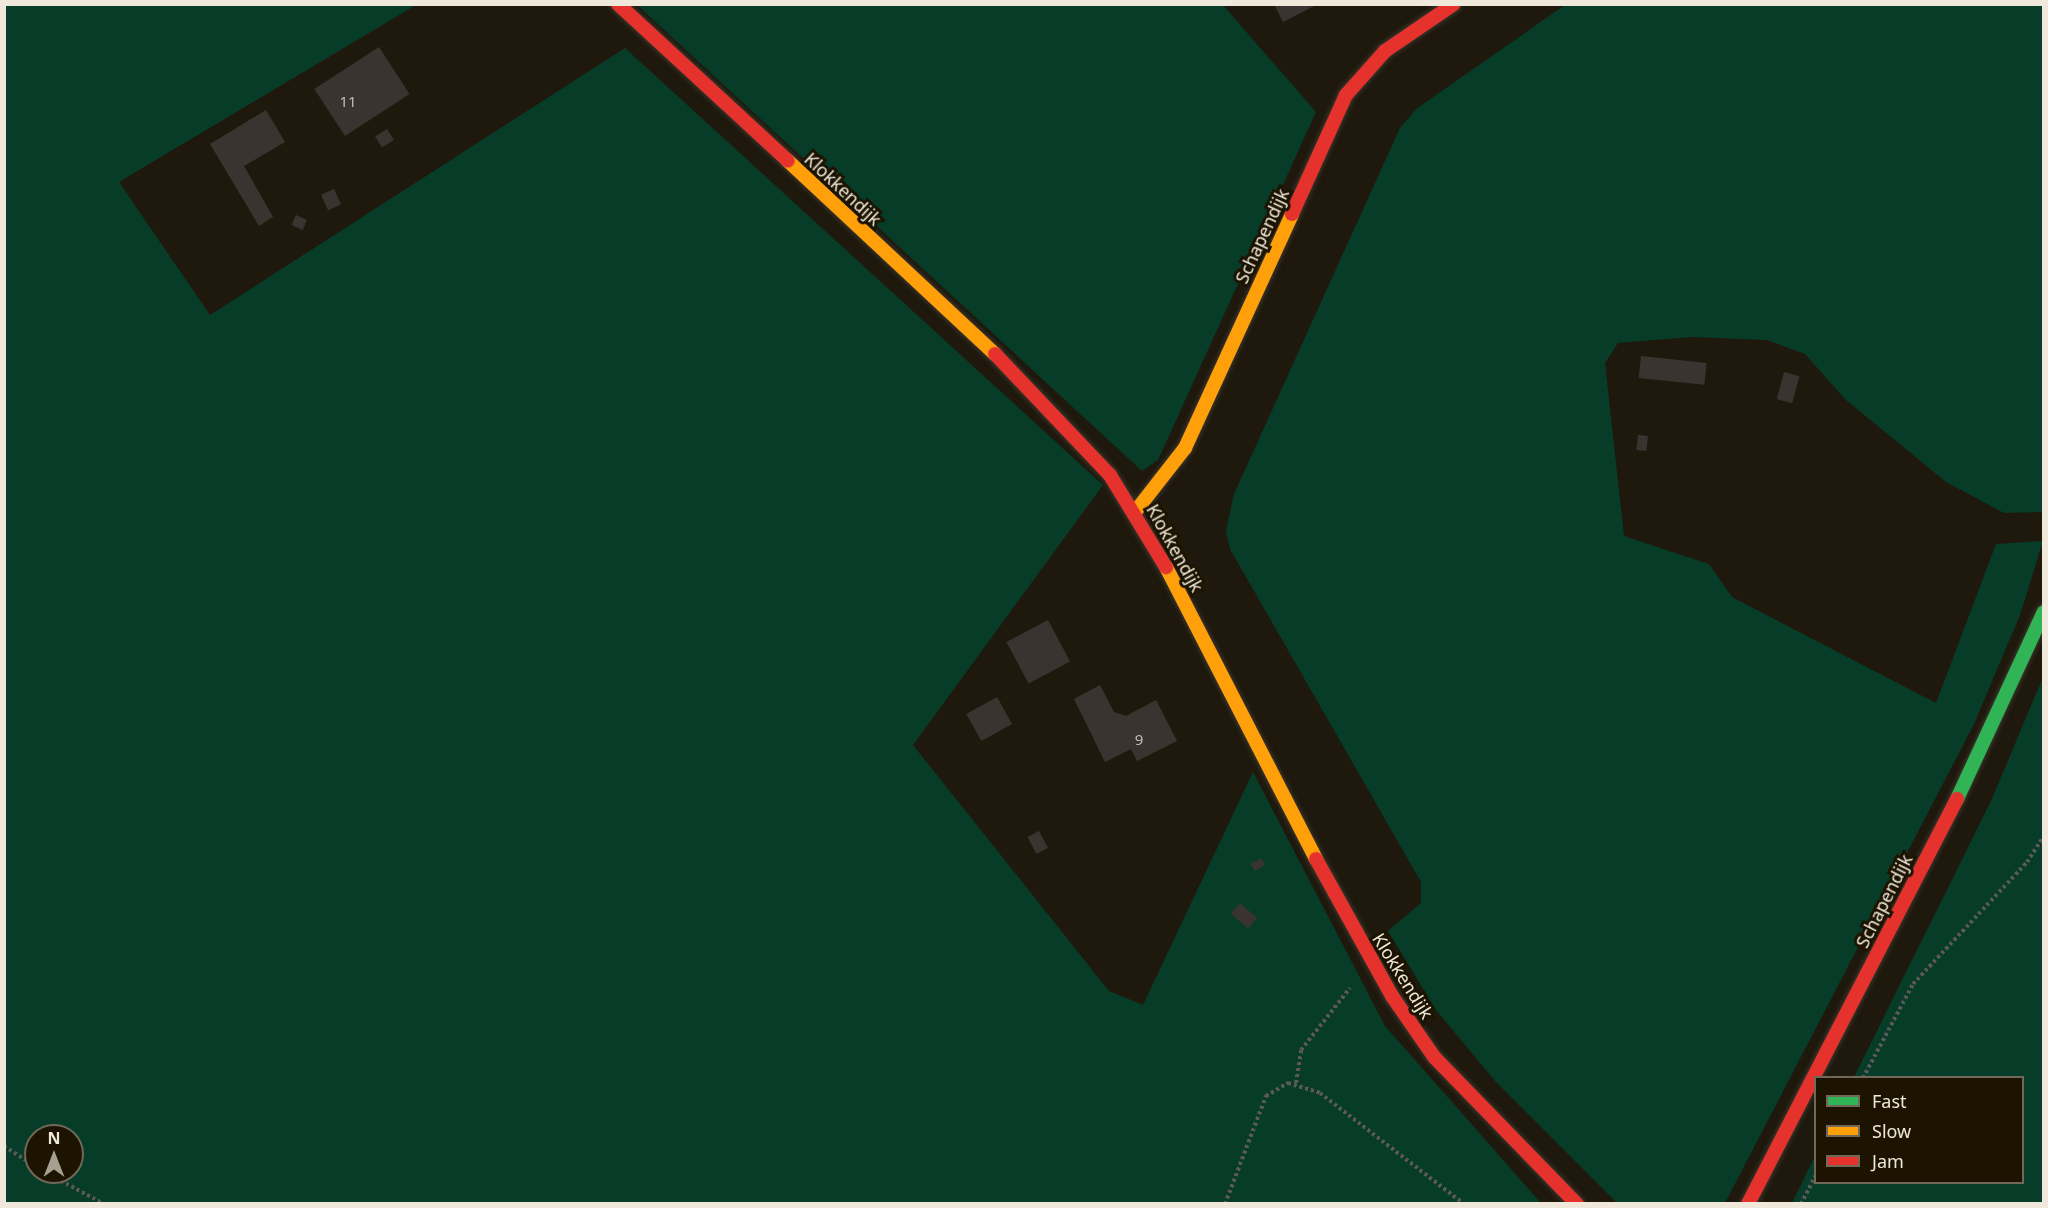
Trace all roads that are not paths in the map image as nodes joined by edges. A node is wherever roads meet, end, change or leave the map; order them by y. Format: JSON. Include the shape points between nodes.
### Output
{"nodes":[{"id":1,"x":618,"y":4,"type":"edge"},
{"id":2,"x":1454,"y":4,"type":"edge"},
{"id":3,"x":1135,"y":512,"type":"junction"},
{"id":4,"x":2043,"y":612,"type":"edge"},
{"id":5,"x":1577,"y":1203,"type":"edge"},
{"id":6,"x":1748,"y":1203,"type":"edge"}],
"edges":[{"from":1,"to":3,"type":"street","name":"Klokkendijk","via":[[1023,380],[1102,466]]},
{"from":2,"to":3,"type":"street","name":"Schapendijk","via":[[1386,51],[1346,95],[1185,448]]},
{"from":3,"to":5,"type":"street","name":"Klokkendijk","via":[[1364,950],[1436,1059]]},
{"from":4,"to":6,"type":"street","name":"Schapendijk","via":[[2001,714]]}]}
